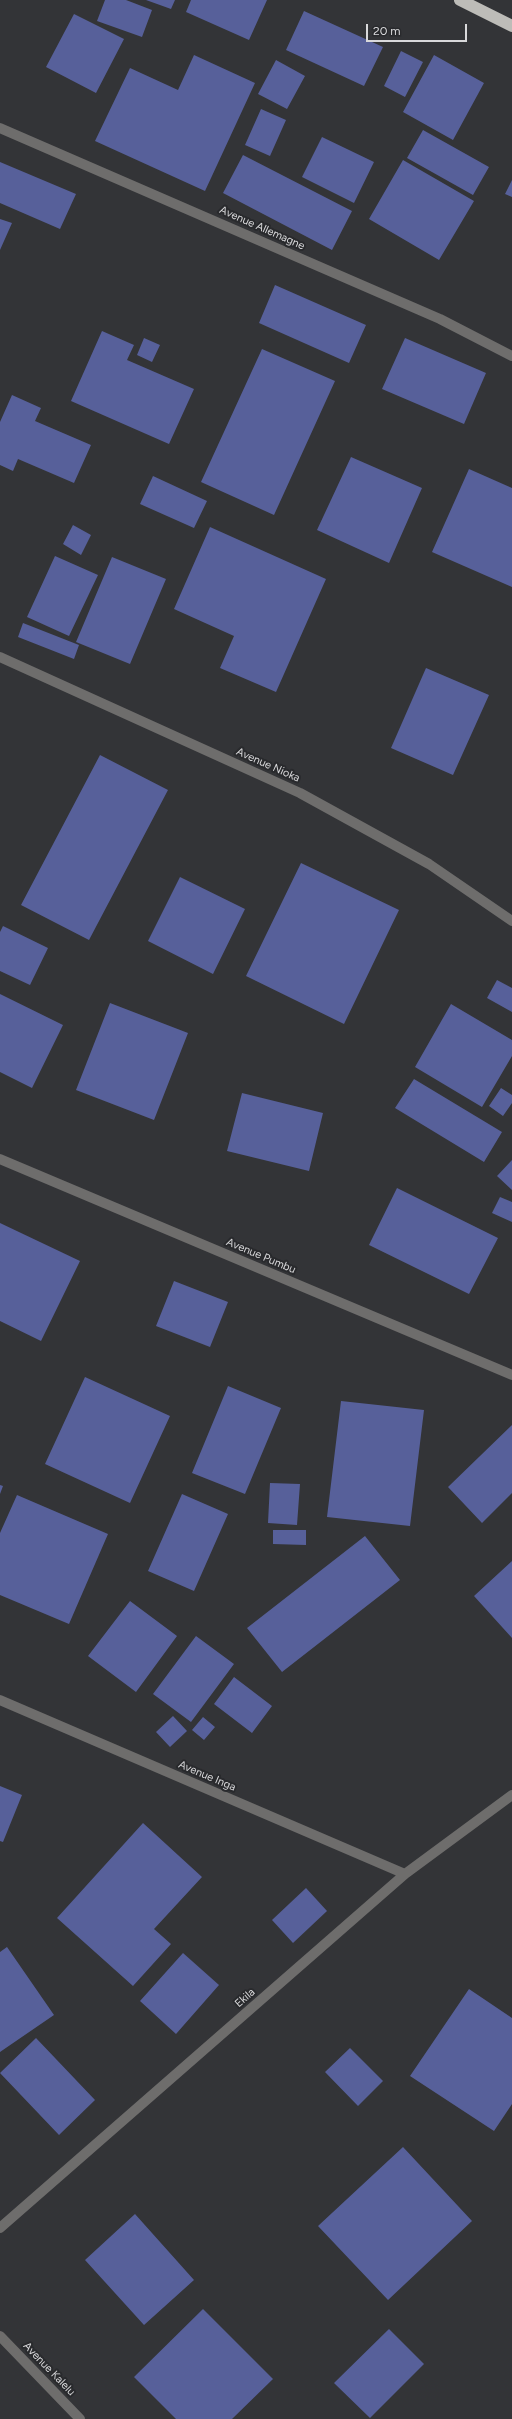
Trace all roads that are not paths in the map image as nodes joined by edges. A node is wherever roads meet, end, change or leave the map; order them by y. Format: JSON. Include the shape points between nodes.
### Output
{"nodes":[{"id":1,"x":460,"y":0,"type":"edge"},
{"id":2,"x":512,"y":26,"type":"edge"},
{"id":3,"x":0,"y":128,"type":"edge"},
{"id":4,"x":512,"y":356,"type":"edge"},
{"id":5,"x":0,"y":657,"type":"edge"},
{"id":6,"x":512,"y":921,"type":"edge"},
{"id":7,"x":0,"y":1159,"type":"edge"},
{"id":8,"x":512,"y":1375,"type":"edge"},
{"id":9,"x":0,"y":1700,"type":"edge"},
{"id":10,"x":512,"y":1795,"type":"edge"},
{"id":11,"x":405,"y":1874,"type":"junction"},
{"id":12,"x":0,"y":2228,"type":"edge"},
{"id":13,"x":0,"y":2336,"type":"edge"},
{"id":14,"x":80,"y":2419,"type":"edge"}],
"edges":[{"from":1,"to":2,"type":"highway"},
{"from":3,"to":4,"type":"street","name":"Avenue Allemagne","via":[[440,319]]},
{"from":5,"to":6,"type":"street","name":"Avenue Nioka","via":[[300,793],[429,864]]},
{"from":7,"to":8,"type":"street","name":"Avenue Pumbu"},
{"from":9,"to":11,"type":"street","name":"Avenue Inga"},
{"from":10,"to":11,"type":"street","name":"Ekila"},
{"from":11,"to":12,"type":"street","name":"Ekila"},
{"from":13,"to":14,"type":"street","name":"Avenue Kalelu"}]}
